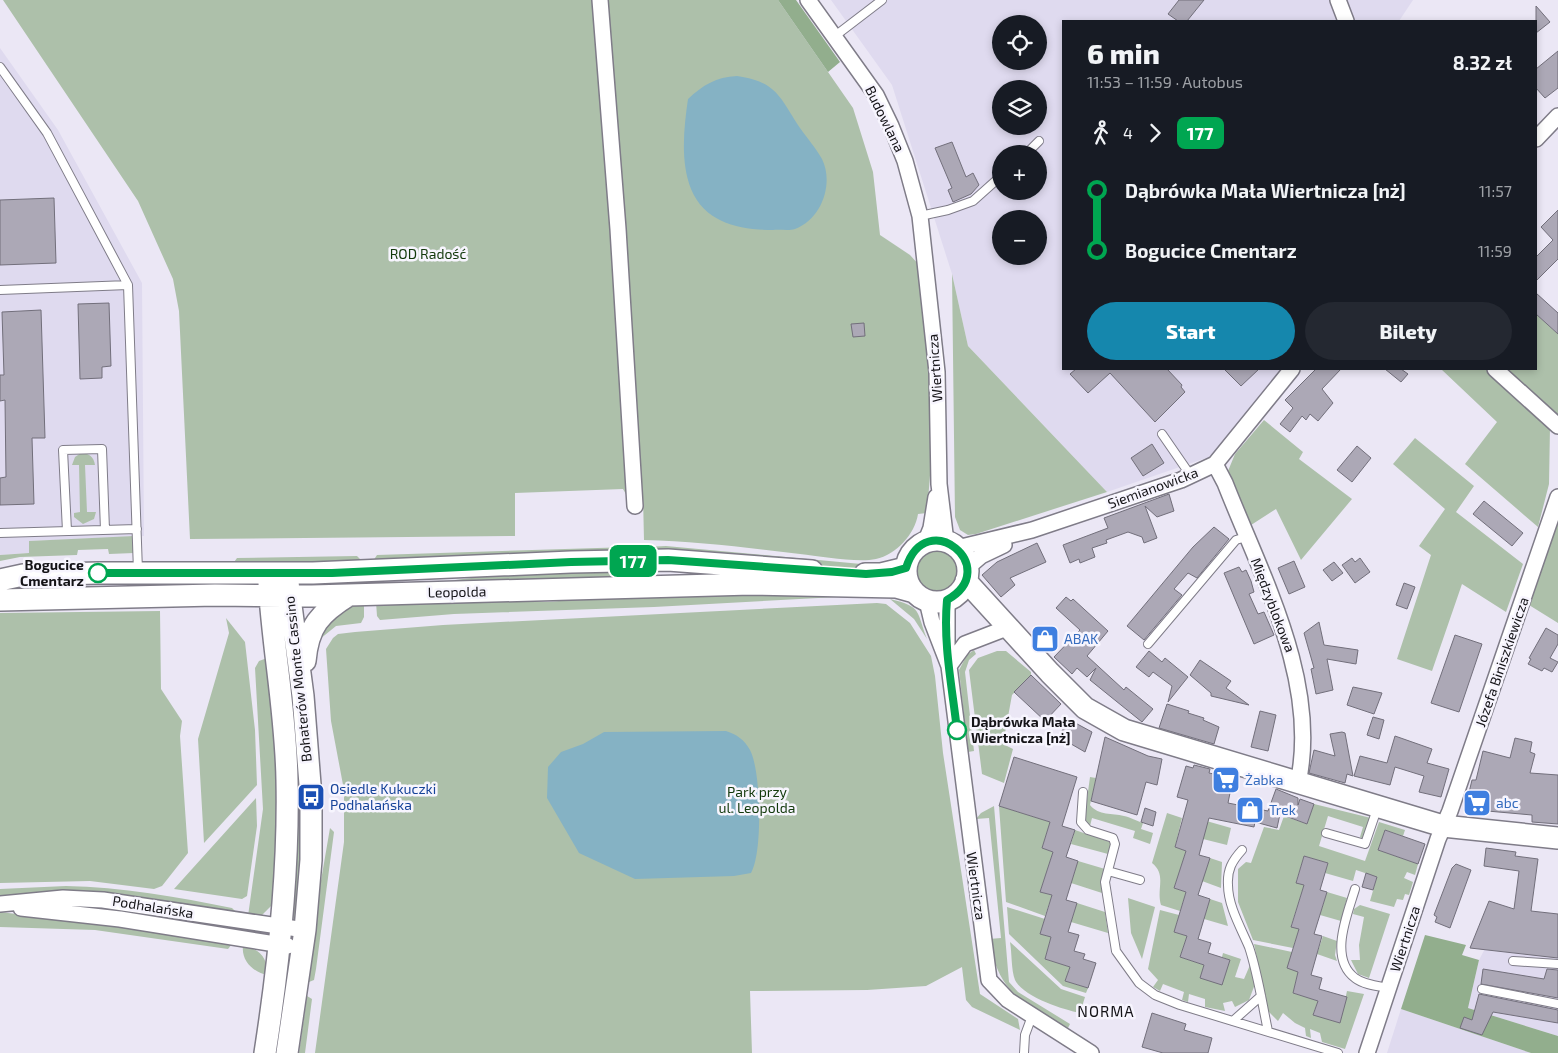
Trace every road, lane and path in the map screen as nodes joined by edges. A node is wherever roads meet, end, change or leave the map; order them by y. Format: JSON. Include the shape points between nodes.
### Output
{"nodes":[{"id":1,"x":600,"y":0,"type":"edge"},
{"id":2,"x":808,"y":0,"type":"edge"},
{"id":3,"x":882,"y":0,"type":"edge"},
{"id":4,"x":1338,"y":0,"type":"edge"},
{"id":5,"x":1346,"y":20,"type":"edge"},
{"id":6,"x":835,"y":36,"type":"junction"},
{"id":7,"x":0,"y":67,"type":"edge"},
{"id":8,"x":1558,"y":116,"type":"edge"},
{"id":9,"x":1537,"y":138,"type":"edge"},
{"id":10,"x":1040,"y":141,"type":"dead end"},
{"id":11,"x":1036,"y":145,"type":"edge"},
{"id":12,"x":992,"y":184,"type":"edge"},
{"id":13,"x":920,"y":216,"type":"junction"},
{"id":14,"x":926,"y":253,"type":"joint"},
{"id":15,"x":128,"y":285,"type":"junction"},
{"id":16,"x":0,"y":290,"type":"edge"},
{"id":17,"x":1291,"y":370,"type":"edge"},
{"id":18,"x":1496,"y":370,"type":"edge"},
{"id":19,"x":1558,"y":426,"type":"edge"},
{"id":20,"x":1162,"y":434,"type":"dead end"},
{"id":21,"x":1215,"y":464,"type":"junction"},
{"id":22,"x":1190,"y":476,"type":"junction"},
{"id":23,"x":939,"y":484,"type":"junction"},
{"id":24,"x":1558,"y":496,"type":"edge"},
{"id":25,"x":635,"y":506,"type":"dead end"},
{"id":26,"x":137,"y":529,"type":"junction"},
{"id":27,"x":104,"y":530,"type":"junction"},
{"id":28,"x":1032,"y":530,"type":"junction"},
{"id":29,"x":67,"y":531,"type":"junction"},
{"id":30,"x":0,"y":533,"type":"edge"},
{"id":31,"x":1246,"y":537,"type":"junction"},
{"id":32,"x":925,"y":543,"type":"junction"},
{"id":33,"x":951,"y":545,"type":"junction"},
{"id":34,"x":639,"y":560,"type":"junction"},
{"id":35,"x":906,"y":568,"type":"junction"},
{"id":36,"x":138,"y":573,"type":"junction"},
{"id":37,"x":278,"y":573,"type":"junction"},
{"id":38,"x":0,"y":580,"type":"edge"},
{"id":39,"x":640,"y":586,"type":"junction"},
{"id":40,"x":946,"y":590,"type":"junction"},
{"id":41,"x":349,"y":595,"type":"junction"},
{"id":42,"x":280,"y":596,"type":"junction"},
{"id":43,"x":0,"y":600,"type":"edge"},
{"id":44,"x":1011,"y":634,"type":"junction"},
{"id":45,"x":1148,"y":644,"type":"dead end"},
{"id":46,"x":948,"y":661,"type":"junction"},
{"id":47,"x":303,"y":696,"type":"junction"},
{"id":48,"x":1298,"y":783,"type":"junction"},
{"id":49,"x":1083,"y":792,"type":"dead end"},
{"id":50,"x":1378,"y":807,"type":"junction"},
{"id":51,"x":1443,"y":826,"type":"junction"},
{"id":52,"x":1326,"y":833,"type":"dead end"},
{"id":53,"x":1558,"y":838,"type":"edge"},
{"id":54,"x":1242,"y":850,"type":"dead end"},
{"id":55,"x":1108,"y":871,"type":"junction"},
{"id":56,"x":1140,"y":880,"type":"dead end"},
{"id":57,"x":1355,"y":889,"type":"dead end"},
{"id":58,"x":0,"y":904,"type":"edge"},
{"id":59,"x":280,"y":936,"type":"junction"},
{"id":60,"x":303,"y":939,"type":"junction"},
{"id":61,"x":1513,"y":961,"type":"dead end"},
{"id":62,"x":1558,"y":964,"type":"edge"},
{"id":63,"x":1389,"y":988,"type":"junction"},
{"id":64,"x":1482,"y":988,"type":"dead end"},
{"id":65,"x":1261,"y":996,"type":"junction"},
{"id":66,"x":1558,"y":1004,"type":"edge"},
{"id":67,"x":1032,"y":1016,"type":"junction"},
{"id":68,"x":1234,"y":1020,"type":"junction"},
{"id":69,"x":1268,"y":1031,"type":"junction"},
{"id":70,"x":1085,"y":1051,"type":"edge"},
{"id":71,"x":265,"y":1053,"type":"edge"},
{"id":72,"x":287,"y":1053,"type":"edge"},
{"id":73,"x":1024,"y":1053,"type":"edge"},
{"id":74,"x":1338,"y":1053,"type":"edge"},
{"id":75,"x":1367,"y":1053,"type":"edge"}],
"edges":[{"from":1,"to":25,"type":"street"},
{"from":2,"to":6,"type":"street","name":"Budowlana"},
{"from":3,"to":6,"type":"lane"},
{"from":4,"to":5,"type":"street"},
{"from":6,"to":13,"type":"street","name":"Budowlana","via":[[876,96],[892,126]]},
{"from":7,"to":15,"type":"lane","via":[[47,133]]},
{"from":8,"to":9,"type":"street"},
{"from":10,"to":11,"type":"lane"},
{"from":12,"to":13,"type":"lane","via":[[974,201]]},
{"from":13,"to":14,"type":"street","name":"Budowlana"},
{"from":14,"to":23,"type":"street","name":"Wiertnicza","via":[[937,372]]},
{"from":15,"to":16,"type":"lane"},
{"from":15,"to":26,"type":"lane"},
{"from":17,"to":21,"type":"street","name":"Siemianowicka"},
{"from":18,"to":19,"type":"street"},
{"from":20,"to":22,"type":"lane"},
{"from":21,"to":22,"type":"street","name":"Siemianowicka"},
{"from":21,"to":31,"type":"street","name":"Międzyblokowa"},
{"from":22,"to":28,"type":"street","name":"Siemianowicka"},
{"from":23,"to":32,"type":"street","name":"Wiertnicza","via":[[932,528]]},
{"from":23,"to":33,"type":"street","name":"Wiertnicza"},
{"from":24,"to":51,"type":"street","name":"Józefa Biniszkiewicza"},
{"from":26,"to":27,"type":"lane"},
{"from":26,"to":36,"type":"lane"},
{"from":27,"to":29,"type":"lane"},
{"from":27,"to":29,"type":"lane","via":[[102,449],[63,450]]},
{"from":28,"to":33,"type":"street","name":"Siemianowicka"},
{"from":28,"to":40,"type":"street","name":"Siemianowicka","via":[[981,556]]},
{"from":29,"to":30,"type":"lane"},
{"from":31,"to":45,"type":"lane","via":[[1236,540]]},
{"from":31,"to":48,"type":"street","name":"Międzyblokowa","via":[[1292,652],[1303,719]]},
{"from":32,"to":33,"type":"street"},
{"from":32,"to":35,"type":"street","via":[[909,557]]},
{"from":33,"to":40,"type":"street","via":[[962,554]]},
{"from":34,"to":35,"type":"street","name":"Leopolda","via":[[866,574]]},
{"from":34,"to":37,"type":"street","name":"Leopolda"},
{"from":34,"to":39,"type":"street"},
{"from":35,"to":40,"type":"street","via":[[907,581]]},
{"from":36,"to":37,"type":"street","name":"Leopolda"},
{"from":36,"to":38,"type":"street","name":"Leopolda","via":[[23,575]]},
{"from":37,"to":42,"type":"street","name":"Bohaterów Monte Cassino"},
{"from":39,"to":40,"type":"street","name":"Leopolda","via":[[829,585]]},
{"from":39,"to":41,"type":"street","name":"Leopolda"},
{"from":40,"to":44,"type":"street"},
{"from":40,"to":46,"type":"street","name":"Wiertnicza","via":[[932,622]]},
{"from":41,"to":42,"type":"street","name":"Leopolda"},
{"from":41,"to":47,"type":"street","via":[[322,615],[310,634]]},
{"from":42,"to":43,"type":"street","name":"Leopolda"},
{"from":42,"to":47,"type":"street","name":"Bohaterów Monte Cassino"},
{"from":42,"to":59,"type":"street","name":"Bohaterów Monte Cassino","via":[[287,780],[287,845]]},
{"from":44,"to":46,"type":"street","via":[[965,644]]},
{"from":44,"to":48,"type":"street","via":[[1085,708],[1124,730]]},
{"from":46,"to":67,"type":"street","name":"Wiertnicza","via":[[989,980],[1008,1000]]},
{"from":47,"to":60,"type":"street","name":"Bohaterów Monte Cassino","via":[[312,860]]},
{"from":48,"to":50,"type":"street"},
{"from":49,"to":55,"type":"lane","via":[[1081,822],[1088,830],[1113,838],[1115,844]]},
{"from":50,"to":51,"type":"street"},
{"from":50,"to":52,"type":"lane","via":[[1365,844]]},
{"from":51,"to":53,"type":"street"},
{"from":51,"to":63,"type":"street","name":"Wiertnicza"},
{"from":54,"to":65,"type":"lane","via":[[1229,869],[1228,886]]},
{"from":55,"to":56,"type":"lane"},
{"from":55,"to":68,"type":"lane","via":[[1105,882],[1107,906],[1116,951],[1139,982],[1155,995],[1180,1005]]},
{"from":57,"to":63,"type":"lane","via":[[1341,948],[1343,959],[1354,978]]},
{"from":58,"to":59,"type":"street","name":"Podhalańska","via":[[63,898],[103,900]]},
{"from":59,"to":60,"type":"street","name":"Podhalańska"},
{"from":59,"to":71,"type":"street","name":"Bohaterów Monte Cassino"},
{"from":60,"to":72,"type":"street","name":"Bohaterów Monte Cassino"},
{"from":61,"to":62,"type":"lane"},
{"from":63,"to":75,"type":"street","name":"Wiertnicza"},
{"from":64,"to":66,"type":"lane"},
{"from":65,"to":68,"type":"lane"},
{"from":65,"to":69,"type":"lane"},
{"from":67,"to":70,"type":"street","name":"Wiertnicza"},
{"from":67,"to":73,"type":"lane","via":[[1025,1035]]},
{"from":68,"to":69,"type":"lane"},
{"from":69,"to":74,"type":"lane"}]}
